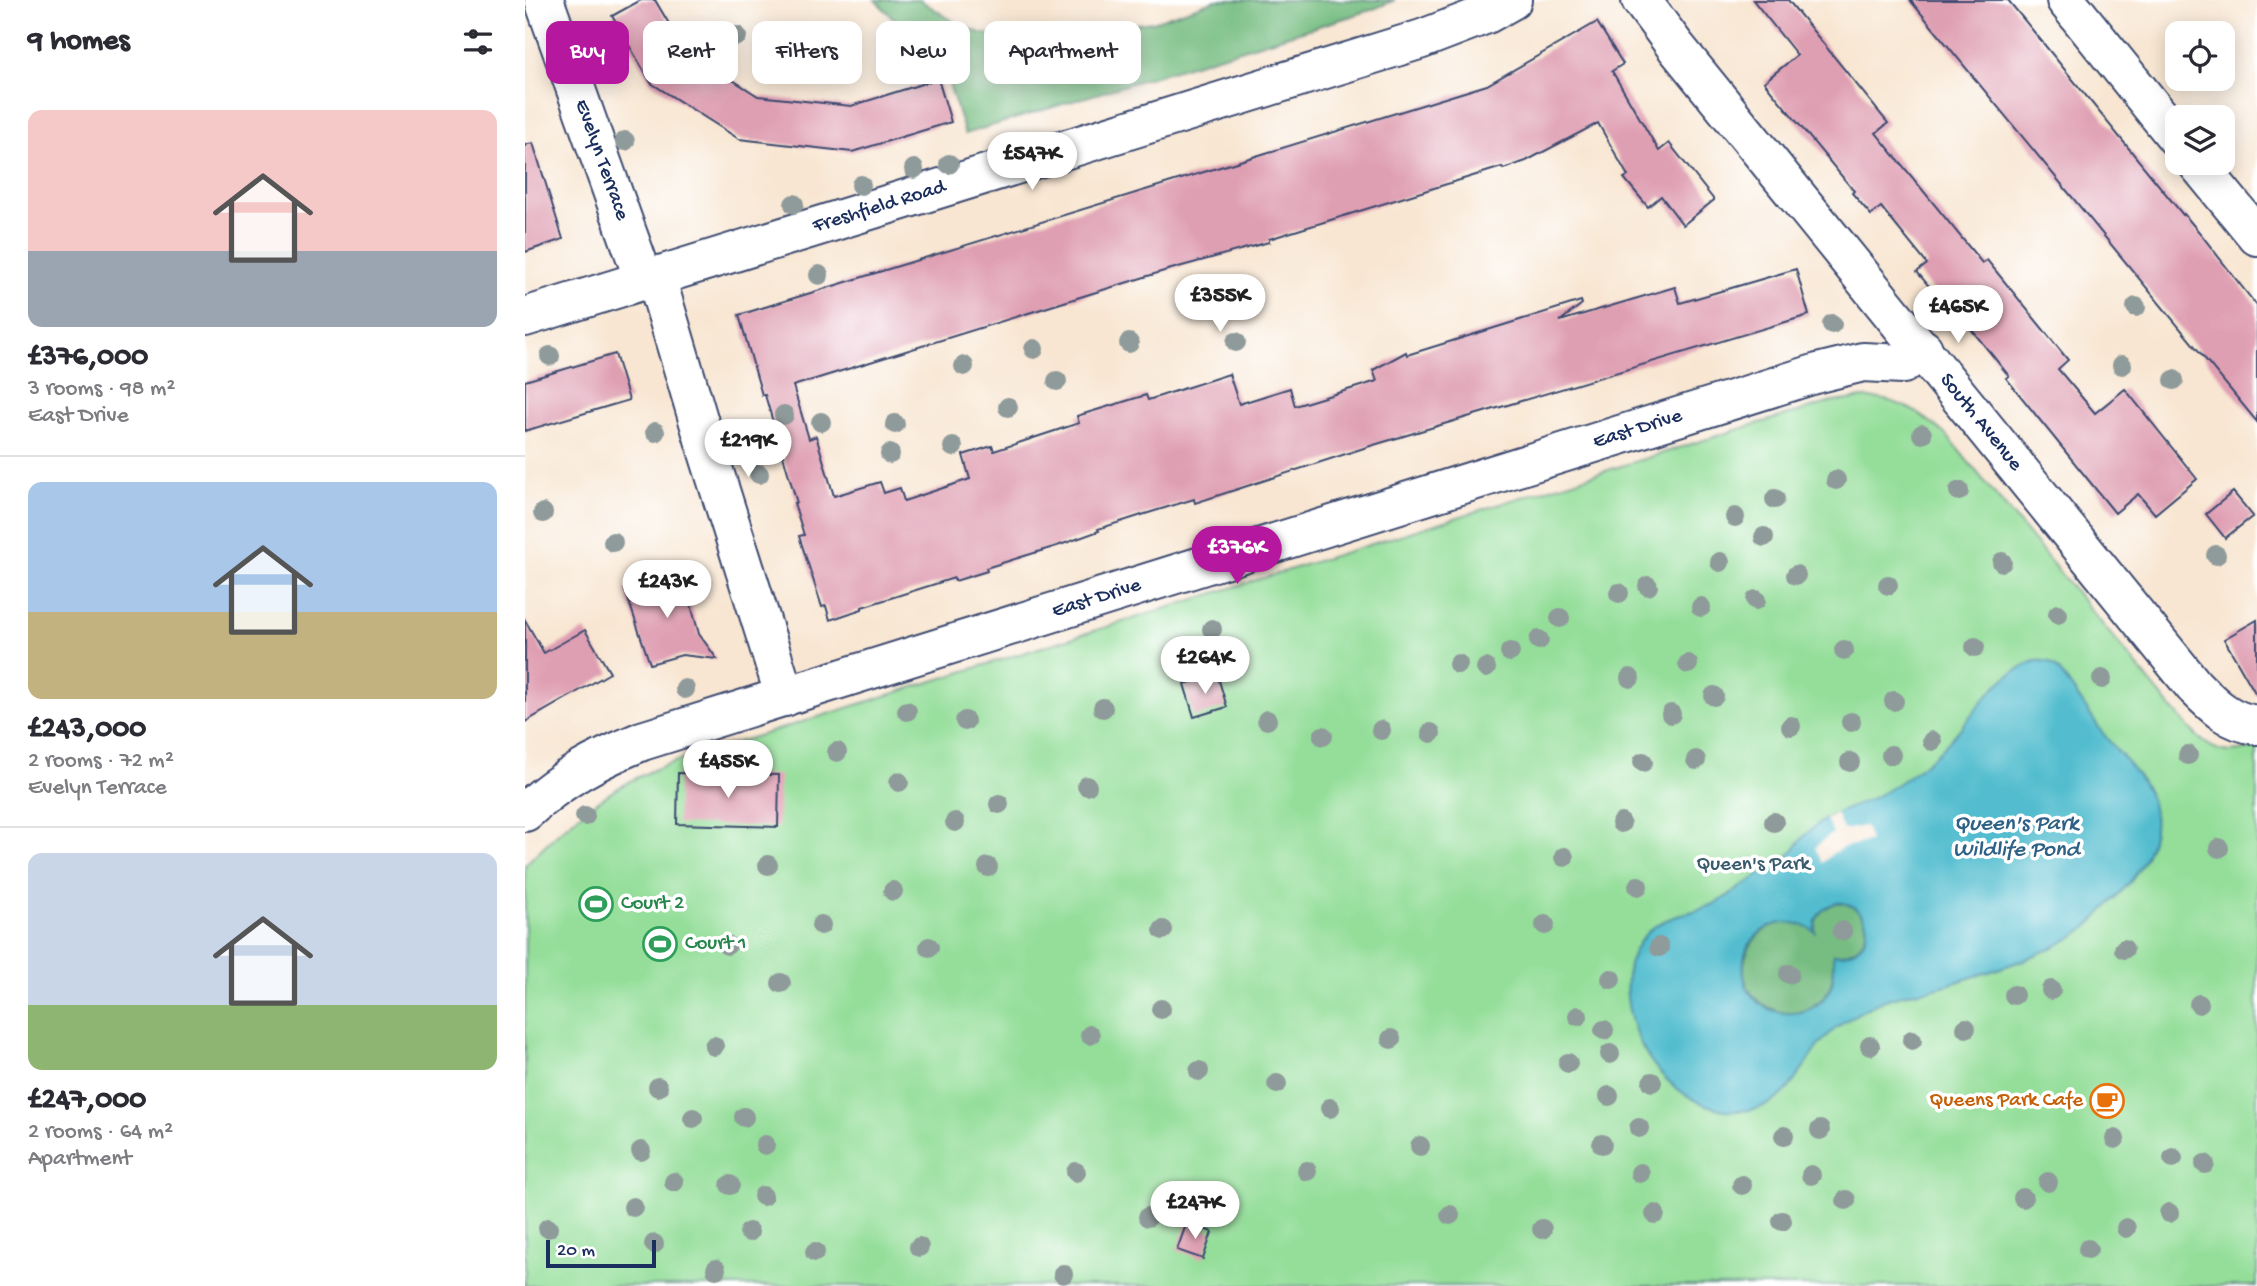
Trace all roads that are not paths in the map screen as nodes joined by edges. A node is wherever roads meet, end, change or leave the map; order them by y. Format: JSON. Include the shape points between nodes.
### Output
{"nodes":[{"id":1,"x":544,"y":0,"type":"edge"},
{"id":2,"x":1511,"y":0,"type":"edge"},
{"id":3,"x":1641,"y":0,"type":"edge"},
{"id":4,"x":2066,"y":0,"type":"edge"},
{"id":5,"x":2165,"y":123,"type":"edge"},
{"id":6,"x":2207,"y":175,"type":"edge"},
{"id":7,"x":2257,"y":236,"type":"edge"},
{"id":8,"x":650,"y":278,"type":"junction"},
{"id":9,"x":525,"y":317,"type":"edge"},
{"id":10,"x":1923,"y":349,"type":"junction"},
{"id":11,"x":785,"y":697,"type":"junction"},
{"id":12,"x":2257,"y":725,"type":"edge"},
{"id":13,"x":525,"y":812,"type":"edge"}],
"edges":[{"from":1,"to":8,"type":"street","name":"Evelyn Terrace"},
{"from":2,"to":8,"type":"street","name":"Freshfield Road","via":[[1422,39]]},
{"from":3,"to":10,"type":"street","name":"South Avenue"},
{"from":4,"to":5,"type":"street"},
{"from":6,"to":7,"type":"street"},
{"from":8,"to":9,"type":"street","name":"Freshfield Road"},
{"from":8,"to":11,"type":"street","name":"Evelyn Terrace"},
{"from":10,"to":11,"type":"street","name":"East Drive","via":[[1903,364],[1863,362],[1818,373]]},
{"from":10,"to":12,"type":"street","name":"South Avenue","via":[[2194,686],[2220,711]]},
{"from":11,"to":13,"type":"street","name":"East Drive","via":[[607,755],[567,777]]}]}
